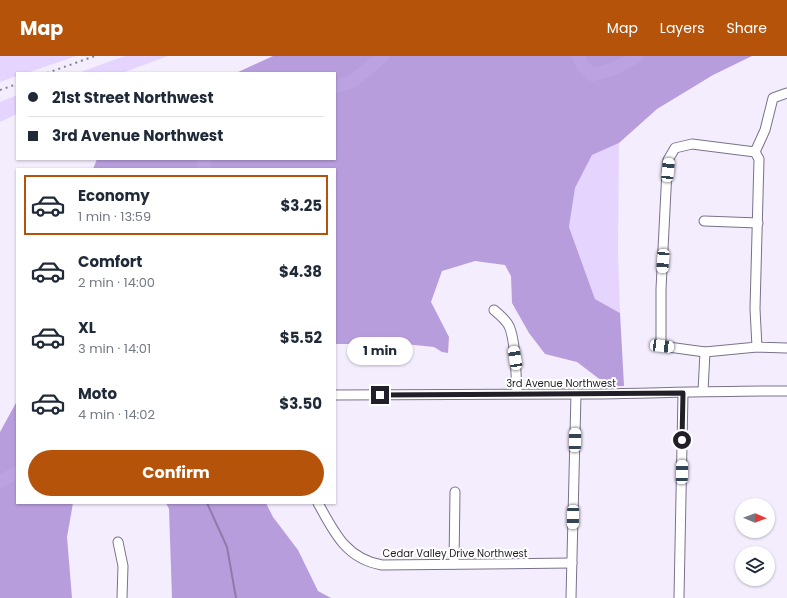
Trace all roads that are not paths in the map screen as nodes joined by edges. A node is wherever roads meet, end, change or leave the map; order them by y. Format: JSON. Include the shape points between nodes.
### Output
{"nodes":[{"id":1,"x":787,"y":93,"type":"edge"},
{"id":2,"x":755,"y":152,"type":"junction"},
{"id":3,"x":704,"y":221,"type":"dead end"},
{"id":4,"x":758,"y":223,"type":"junction"},
{"id":5,"x":494,"y":310,"type":"dead end"},
{"id":6,"x":757,"y":347,"type":"junction"},
{"id":7,"x":787,"y":348,"type":"edge"},
{"id":8,"x":705,"y":352,"type":"junction"},
{"id":9,"x":703,"y":391,"type":"junction"},
{"id":10,"x":787,"y":391,"type":"edge"},
{"id":11,"x":683,"y":393,"type":"junction"},
{"id":12,"x":517,"y":394,"type":"junction"},
{"id":13,"x":576,"y":394,"type":"junction"},
{"id":14,"x":336,"y":395,"type":"edge"},
{"id":15,"x":454,"y":492,"type":"dead end"},
{"id":16,"x":319,"y":504,"type":"edge"},
{"id":17,"x":118,"y":542,"type":"dead end"},
{"id":18,"x":572,"y":563,"type":"junction"},
{"id":19,"x":454,"y":564,"type":"junction"},
{"id":20,"x":122,"y":598,"type":"edge"},
{"id":21,"x":571,"y":598,"type":"edge"},
{"id":22,"x":679,"y":598,"type":"edge"}],
"edges":[{"from":1,"to":2,"type":"street","via":[[773,98],[765,130]]},
{"from":2,"to":4,"type":"street","via":[[759,158]]},
{"from":2,"to":8,"type":"street","via":[[692,144],[675,148],[668,160],[661,290],[662,346]]},
{"from":3,"to":4,"type":"street"},
{"from":4,"to":6,"type":"street","via":[[755,315]]},
{"from":5,"to":12,"type":"street","via":[[503,317],[509,327],[515,358]]},
{"from":6,"to":7,"type":"street"},
{"from":6,"to":8,"type":"street"},
{"from":8,"to":9,"type":"street"},
{"from":9,"to":10,"type":"street","name":"3rd Avenue Northwest"},
{"from":9,"to":11,"type":"street","name":"3rd Avenue Northwest"},
{"from":11,"to":13,"type":"street","name":"3rd Avenue Northwest"},
{"from":11,"to":22,"type":"street"},
{"from":12,"to":13,"type":"street","name":"3rd Avenue Northwest"},
{"from":12,"to":14,"type":"street","name":"3rd Avenue Northwest"},
{"from":13,"to":18,"type":"street"},
{"from":15,"to":19,"type":"street"},
{"from":16,"to":19,"type":"street","name":"Cedar Valley Drive Northwest","via":[[339,539],[364,560],[382,565]]},
{"from":17,"to":20,"type":"street","via":[[123,566]]},
{"from":18,"to":19,"type":"street","name":"Cedar Valley Drive Northwest"},
{"from":18,"to":21,"type":"street"}]}
